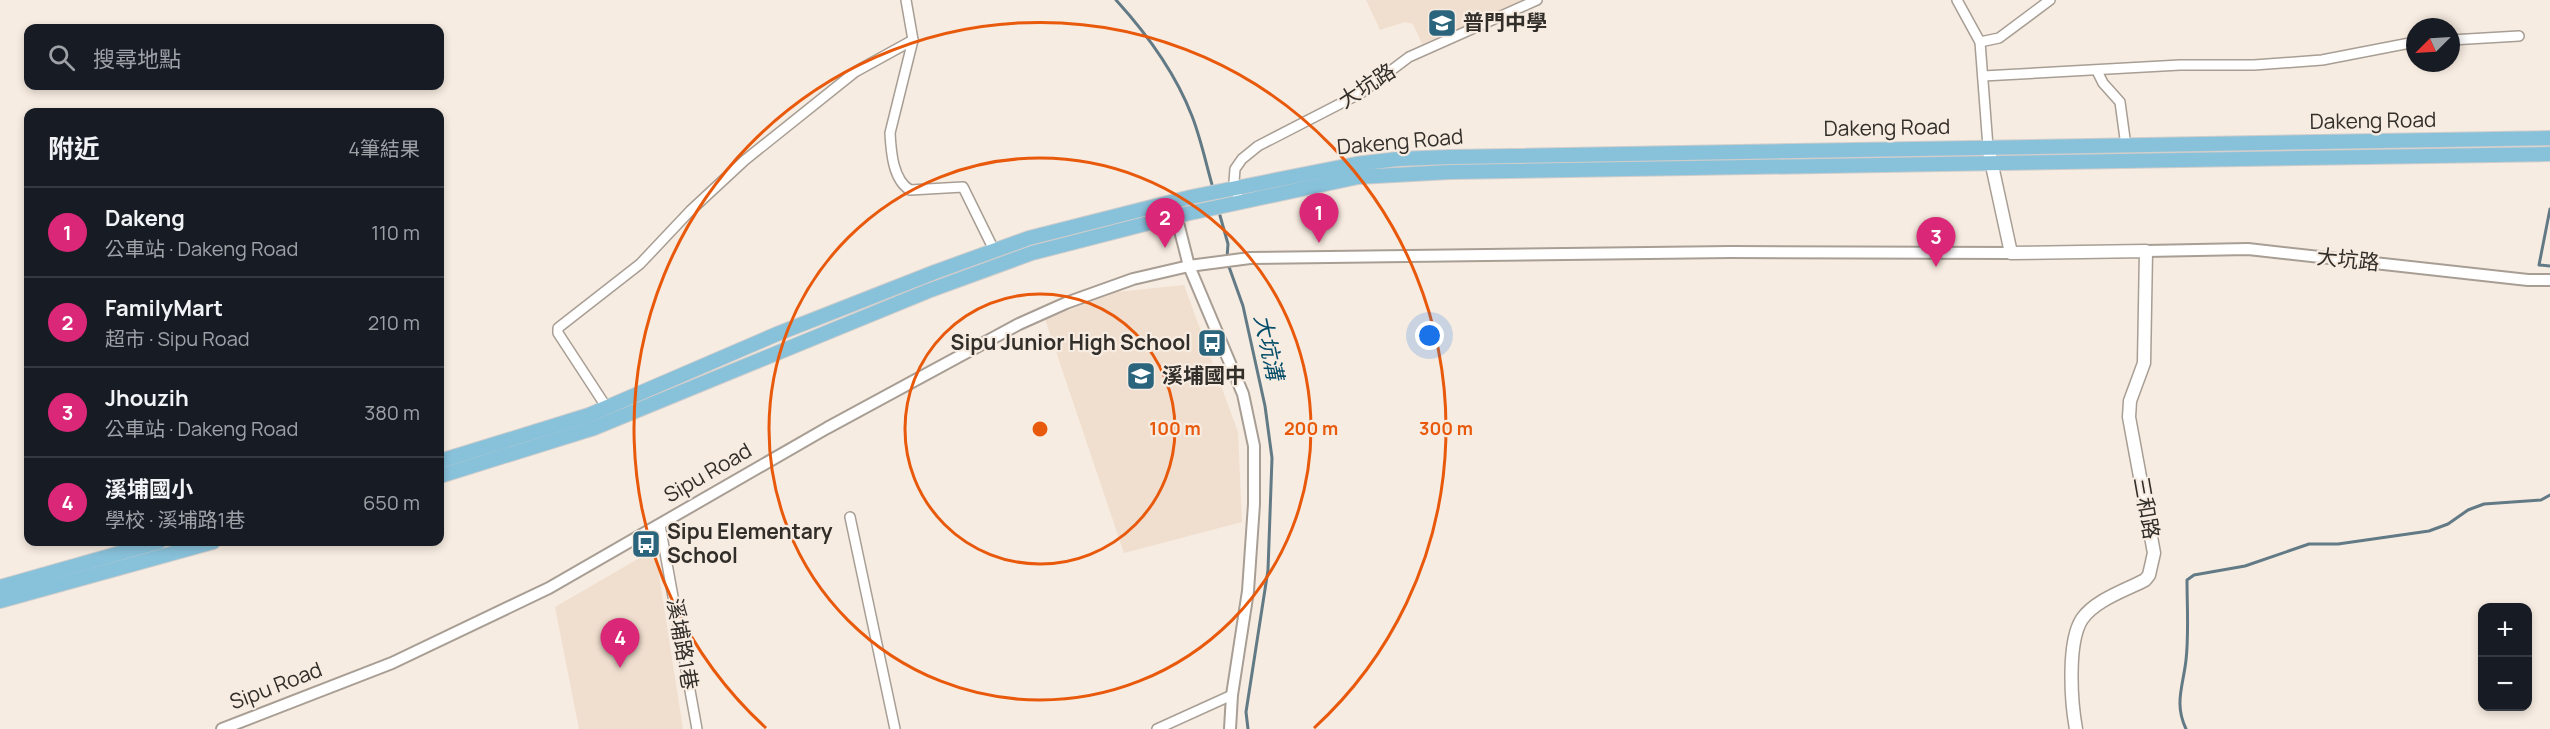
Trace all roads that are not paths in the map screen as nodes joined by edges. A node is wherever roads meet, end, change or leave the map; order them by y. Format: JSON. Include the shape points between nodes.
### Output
{"nodes":[{"id":1,"x":906,"y":0,"type":"edge"},
{"id":2,"x":1537,"y":0,"type":"edge"},
{"id":3,"x":1957,"y":0,"type":"edge"},
{"id":4,"x":2050,"y":0,"type":"edge"},
{"id":5,"x":2519,"y":36,"type":"dead end"},
{"id":6,"x":2460,"y":39,"type":"edge"},
{"id":7,"x":913,"y":40,"type":"junction"},
{"id":8,"x":1980,"y":42,"type":"junction"},
{"id":9,"x":2406,"y":44,"type":"edge"},
{"id":10,"x":2097,"y":71,"type":"junction"},
{"id":11,"x":1983,"y":76,"type":"junction"},
{"id":12,"x":2550,"y":138,"type":"edge"},
{"id":13,"x":2126,"y":146,"type":"junction"},
{"id":14,"x":1988,"y":147,"type":"junction"},
{"id":15,"x":2550,"y":154,"type":"edge"},
{"id":16,"x":1992,"y":162,"type":"junction"},
{"id":17,"x":1232,"y":188,"type":"junction"},
{"id":18,"x":1172,"y":201,"type":"junction"},
{"id":19,"x":1235,"y":203,"type":"junction"},
{"id":20,"x":1176,"y":216,"type":"junction"},
{"id":21,"x":994,"y":250,"type":"junction"},
{"id":22,"x":2146,"y":251,"type":"junction"},
{"id":23,"x":2011,"y":253,"type":"junction"},
{"id":24,"x":1190,"y":266,"type":"junction"},
{"id":25,"x":2550,"y":280,"type":"edge"},
{"id":26,"x":607,"y":408,"type":"junction"},
{"id":27,"x":444,"y":460,"type":"edge"},
{"id":28,"x":444,"y":475,"type":"edge"},
{"id":29,"x":850,"y":517,"type":"dead end"},
{"id":30,"x":660,"y":525,"type":"junction"},
{"id":31,"x":145,"y":546,"type":"edge"},
{"id":32,"x":199,"y":546,"type":"edge"},
{"id":33,"x":0,"y":587,"type":"edge"},
{"id":34,"x":0,"y":601,"type":"edge"},
{"id":35,"x":1232,"y":695,"type":"junction"},
{"id":36,"x":222,"y":729,"type":"edge"},
{"id":37,"x":697,"y":729,"type":"edge"},
{"id":38,"x":895,"y":729,"type":"edge"},
{"id":39,"x":1157,"y":729,"type":"edge"},
{"id":40,"x":1230,"y":729,"type":"edge"},
{"id":41,"x":2076,"y":729,"type":"edge"}],
"edges":[{"from":1,"to":7,"type":"street"},
{"from":2,"to":17,"type":"street","name":"大坑路","via":[[1409,57],[1361,93],[1258,146],[1235,169]]},
{"from":3,"to":8,"type":"street"},
{"from":4,"to":8,"type":"street","via":[[1999,38]]},
{"from":5,"to":6,"type":"street"},
{"from":7,"to":21,"type":"street","via":[[890,133],[897,174],[910,190],[963,187]]},
{"from":7,"to":26,"type":"street","via":[[855,72],[745,160],[640,264],[558,328]]},
{"from":8,"to":11,"type":"street"},
{"from":9,"to":10,"type":"street","via":[[2322,60]]},
{"from":10,"to":11,"type":"street"},
{"from":10,"to":13,"type":"street","via":[[2120,102]]},
{"from":11,"to":14,"type":"street"},
{"from":12,"to":13,"type":"main road","name":"Dakeng Road"},
{"from":13,"to":14,"type":"main road","name":"Dakeng Road"},
{"from":14,"to":16,"type":"main road"},
{"from":14,"to":17,"type":"main road","name":"Dakeng Road","via":[[1398,159]]},
{"from":15,"to":16,"type":"main road","name":"Dakeng Road"},
{"from":16,"to":19,"type":"main road","name":"Dakeng Road","via":[[1399,173],[1358,177]]},
{"from":16,"to":23,"type":"main road"},
{"from":17,"to":18,"type":"main road","name":"Dakeng Road"},
{"from":17,"to":19,"type":"street","name":"大坑路"},
{"from":18,"to":20,"type":"street"},
{"from":18,"to":21,"type":"main road"},
{"from":19,"to":20,"type":"main road","name":"Dakeng Road"},
{"from":20,"to":24,"type":"street"},
{"from":20,"to":28,"type":"main road","via":[[984,269],[594,428]]},
{"from":21,"to":26,"type":"main road","via":[[777,334]]},
{"from":22,"to":23,"type":"main road"},
{"from":22,"to":25,"type":"street","name":"大坑路","via":[[2248,249]]},
{"from":22,"to":41,"type":"main road","name":"三和路","via":[[2144,363],[2130,401],[2129,417],[2154,553],[2145,580],[2087,614],[2076,633],[2072,706]]},
{"from":23,"to":24,"type":"street","name":"Sipu Road","via":[[1250,258]]},
{"from":24,"to":30,"type":"street","name":"Sipu Road","via":[[1133,279],[1019,324],[837,422]]},
{"from":24,"to":35,"type":"street","via":[[1243,394],[1254,446],[1248,591]]},
{"from":26,"to":27,"type":"main road"},
{"from":29,"to":38,"type":"street"},
{"from":30,"to":36,"type":"street","name":"Sipu Road","via":[[549,588],[392,663]]},
{"from":30,"to":37,"type":"street","name":"溪埔路1巷"},
{"from":31,"to":33,"type":"main road"},
{"from":32,"to":34,"type":"main road"},
{"from":35,"to":39,"type":"street"},
{"from":35,"to":40,"type":"street"}]}
